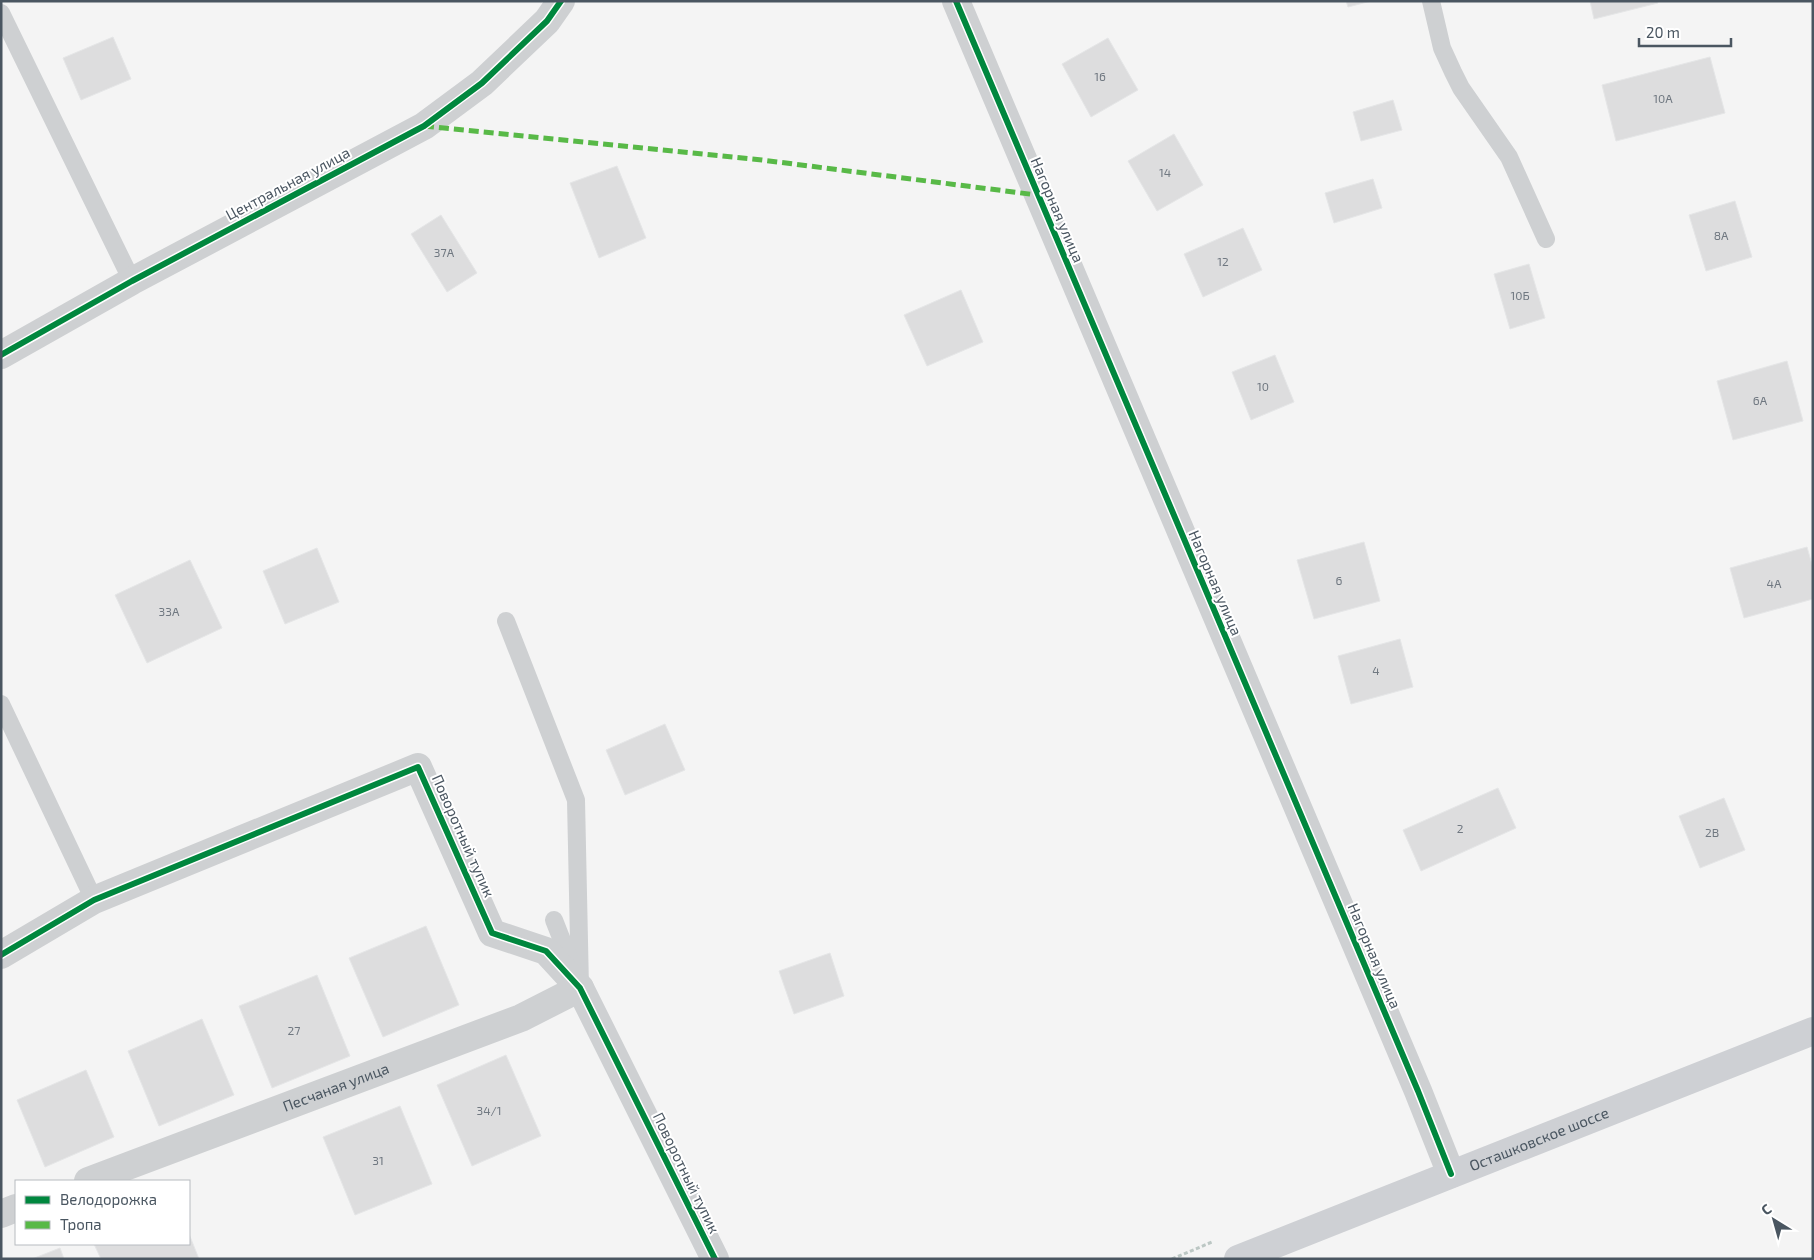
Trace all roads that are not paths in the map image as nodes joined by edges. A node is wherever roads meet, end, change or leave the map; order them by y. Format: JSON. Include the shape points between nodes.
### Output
{"nodes":[{"id":1,"x":561,"y":1,"type":"edge"},
{"id":2,"x":956,"y":1,"type":"edge"},
{"id":3,"x":1431,"y":1,"type":"edge"},
{"id":4,"x":1,"y":13,"type":"edge"},
{"id":5,"x":1546,"y":239,"type":"dead end"},
{"id":6,"x":132,"y":281,"type":"junction"},
{"id":7,"x":1,"y":355,"type":"edge"},
{"id":8,"x":506,"y":621,"type":"dead end"},
{"id":9,"x":1,"y":704,"type":"edge"},
{"id":10,"x":94,"y":900,"type":"junction"},
{"id":11,"x":554,"y":920,"type":"dead end"},
{"id":12,"x":1,"y":955,"type":"edge"},
{"id":13,"x":580,"y":988,"type":"junction"},
{"id":14,"x":1813,"y":1030,"type":"edge"},
{"id":15,"x":1451,"y":1174,"type":"junction"},
{"id":16,"x":91,"y":1180,"type":"edge"},
{"id":17,"x":15,"y":1208,"type":"edge"},
{"id":18,"x":1,"y":1214,"type":"edge"},
{"id":19,"x":715,"y":1259,"type":"edge"},
{"id":20,"x":1238,"y":1259,"type":"edge"}],
"edges":[{"from":1,"to":6,"type":"street","name":"Центральная улица","via":[[547,21],[482,83],[424,126]]},
{"from":2,"to":15,"type":"street","name":"Нагорная улица"},
{"from":3,"to":5,"type":"lane","via":[[1442,48],[1452,72],[1509,157]]},
{"from":4,"to":6,"type":"lane"},
{"from":6,"to":7,"type":"street","name":"Центральная улица"},
{"from":8,"to":13,"type":"lane","via":[[576,800]]},
{"from":9,"to":10,"type":"lane"},
{"from":10,"to":12,"type":"street","name":"Поворотный тупик"},
{"from":10,"to":13,"type":"street","name":"Поворотный тупик","via":[[418,767],[492,932],[546,950]]},
{"from":11,"to":13,"type":"lane"},
{"from":13,"to":16,"type":"street","name":"Песчаная улица","via":[[520,1018]]},
{"from":13,"to":19,"type":"street","name":"Поворотный тупик"},
{"from":14,"to":15,"type":"main road","name":"Осташковское шоссе"},
{"from":15,"to":20,"type":"main road","name":"Осташковское шоссе"},
{"from":17,"to":18,"type":"street"}]}
